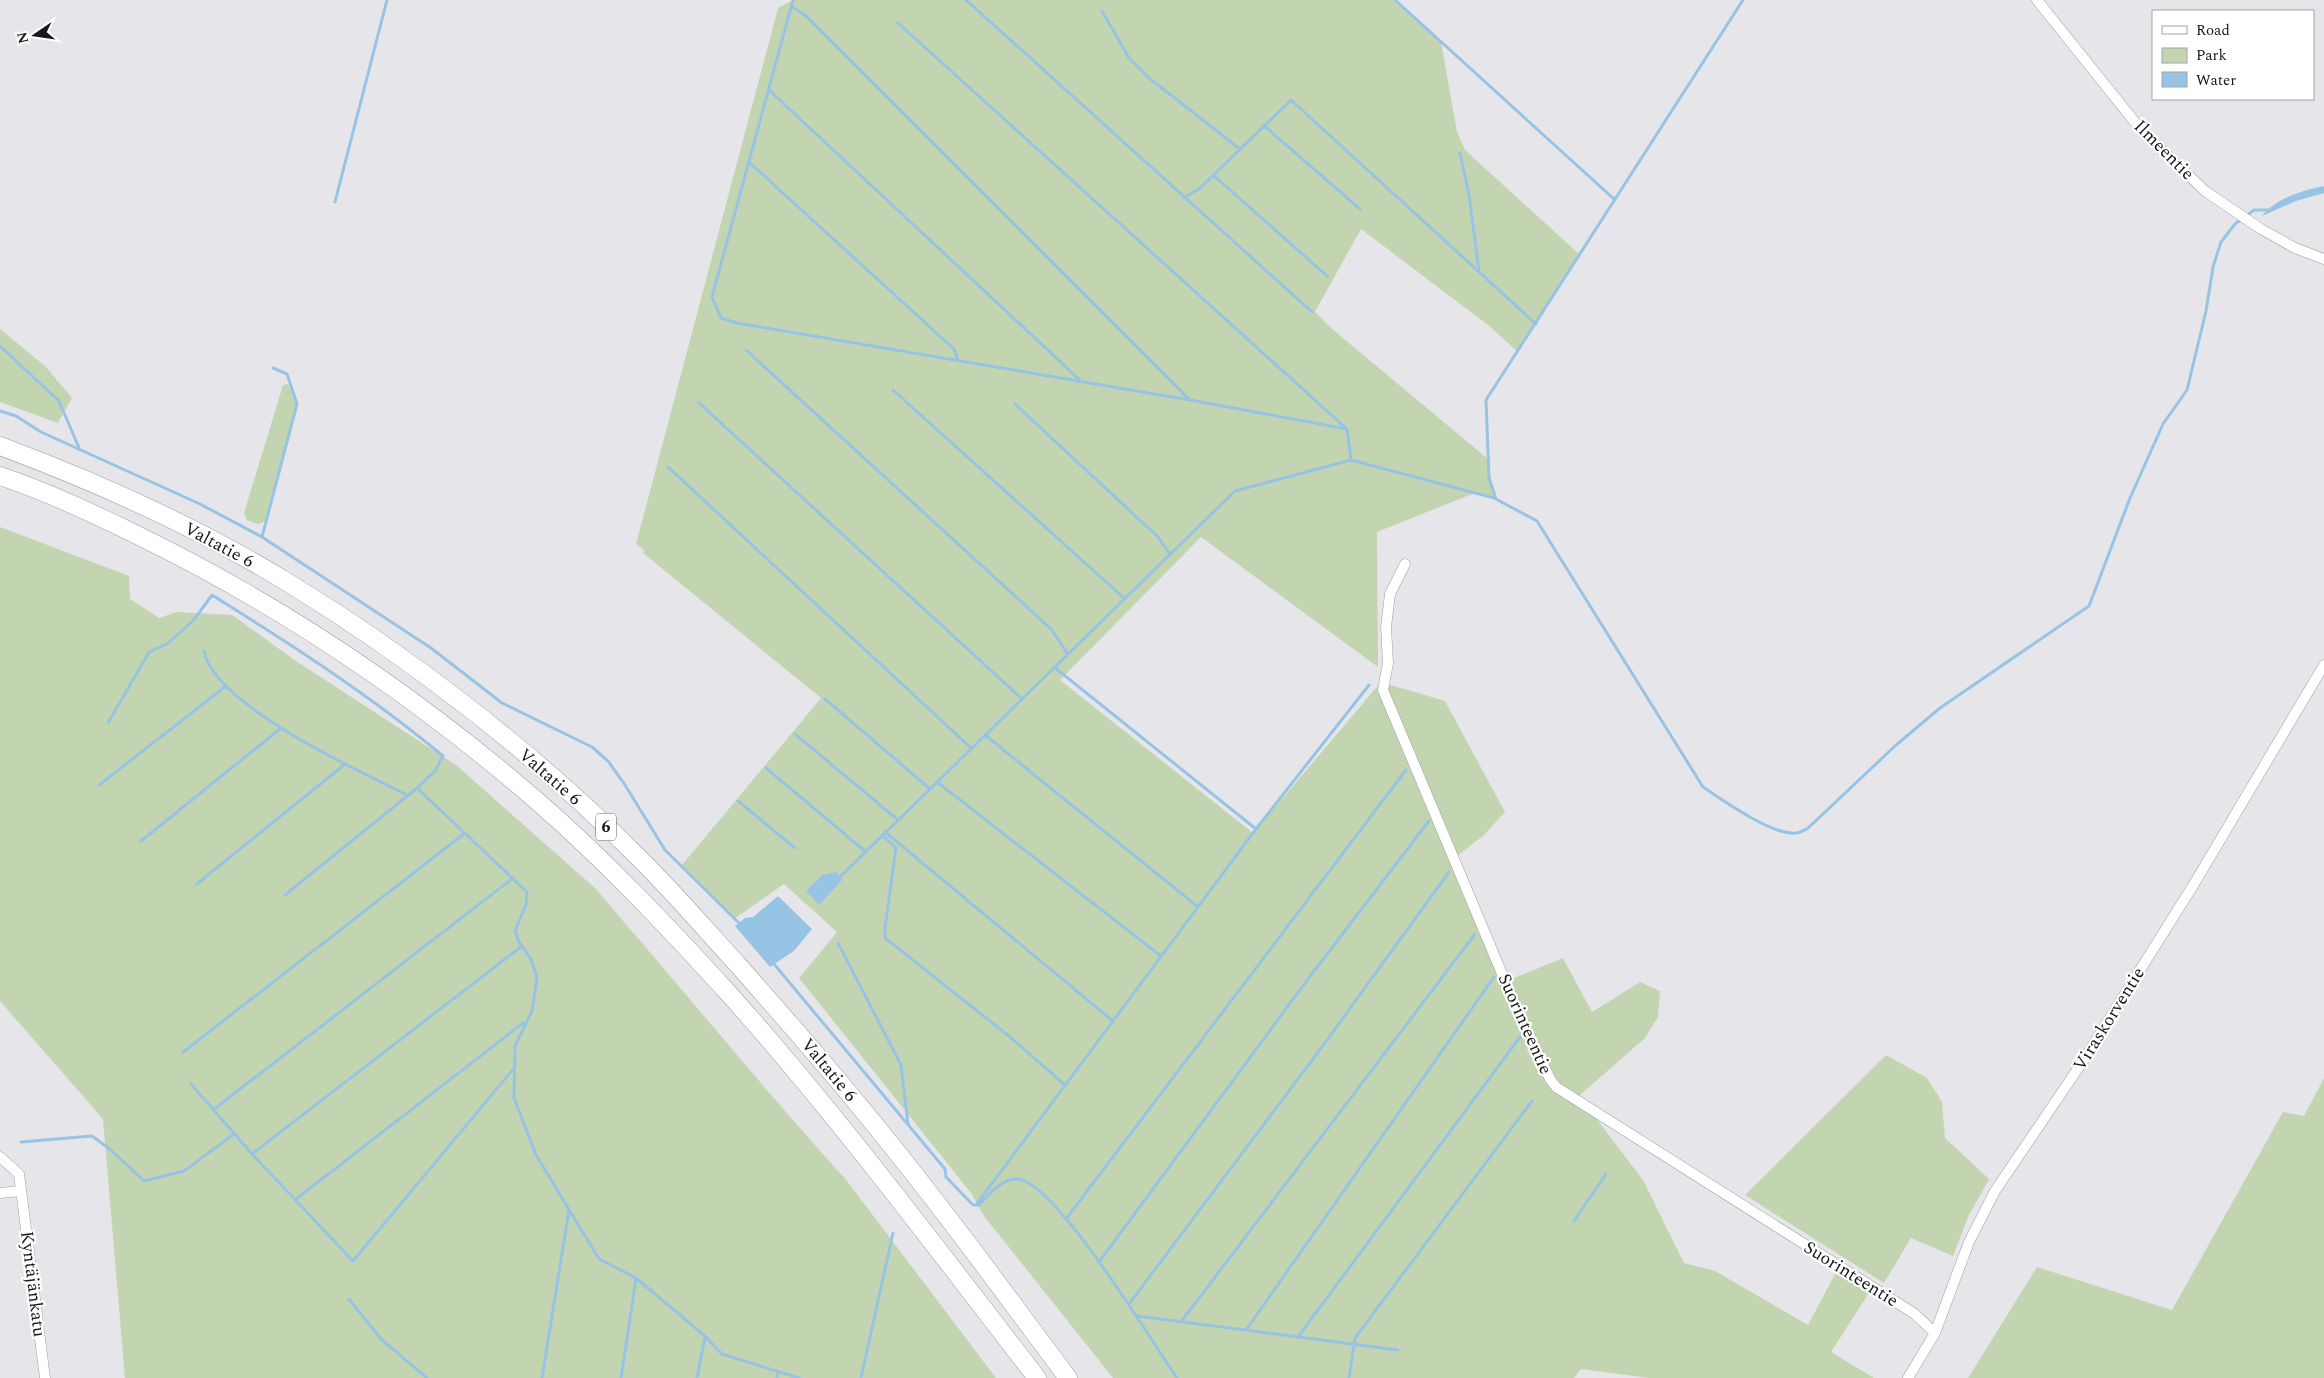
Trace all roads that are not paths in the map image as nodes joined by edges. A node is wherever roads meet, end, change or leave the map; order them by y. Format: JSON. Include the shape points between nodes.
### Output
{"nodes":[{"id":1,"x":2037,"y":0,"type":"edge"},
{"id":2,"x":2324,"y":259,"type":"edge"},
{"id":3,"x":0,"y":446,"type":"edge"},
{"id":4,"x":0,"y":476,"type":"edge"},
{"id":5,"x":1405,"y":564,"type":"dead end"},
{"id":6,"x":2324,"y":665,"type":"edge"},
{"id":7,"x":0,"y":1157,"type":"edge"},
{"id":8,"x":21,"y":1191,"type":"junction"},
{"id":9,"x":0,"y":1193,"type":"edge"},
{"id":10,"x":1936,"y":1333,"type":"junction"},
{"id":11,"x":45,"y":1378,"type":"edge"},
{"id":12,"x":1037,"y":1378,"type":"edge"},
{"id":13,"x":1068,"y":1378,"type":"edge"},
{"id":14,"x":1908,"y":1378,"type":"edge"}],
"edges":[{"from":1,"to":2,"type":"street","name":"Ilmeentie","via":[[2142,131],[2205,191],[2261,229],[2295,248]]},
{"from":3,"to":13,"type":"highway","name":"Valtatie 6","number":"6","via":[[119,495],[225,547],[287,582],[364,632],[527,756],[634,852],[820,1058],[942,1210]]},
{"from":4,"to":12,"type":"highway","name":"Valtatie 6","number":"6","via":[[106,520],[180,556],[280,612],[436,720],[540,804],[664,925],[731,997],[817,1098]]},
{"from":5,"to":10,"type":"street","name":"Suorinteentie","via":[[1390,594],[1386,627],[1388,664],[1383,690],[1516,1007],[1550,1080],[1556,1088],[1915,1314]]},
{"from":6,"to":10,"type":"street","name":"Viraskorventie","via":[[2189,892],[2083,1061],[1995,1191],[1969,1242]]},
{"from":7,"to":8,"type":"street","name":"Kyntäjänkatu","via":[[19,1174]]},
{"from":8,"to":9,"type":"street"},
{"from":8,"to":11,"type":"street","name":"Kyntäjänkatu"},
{"from":10,"to":14,"type":"street","name":"Viraskorventie"}]}
